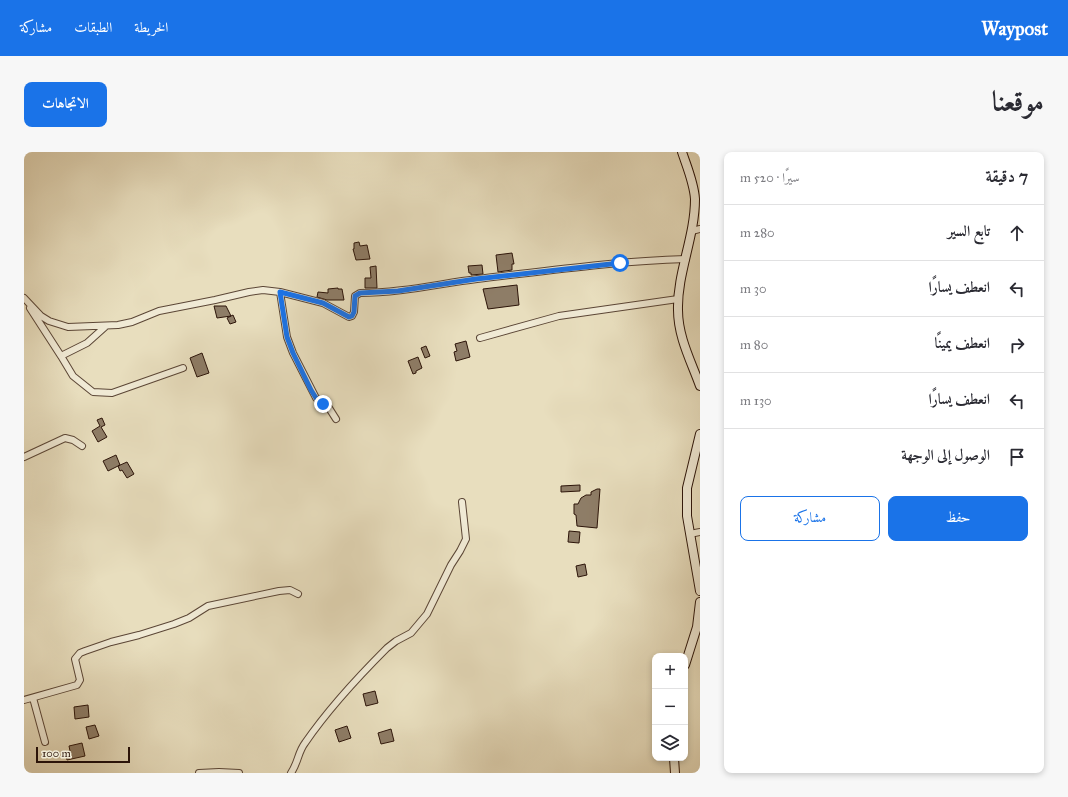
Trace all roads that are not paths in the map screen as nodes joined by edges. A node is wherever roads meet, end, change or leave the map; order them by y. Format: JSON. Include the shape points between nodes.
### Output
{"nodes":[{"id":1,"x":682,"y":152,"type":"edge"},
{"id":2,"x":696,"y":230,"type":"edge"},
{"id":3,"x":686,"y":259,"type":"junction"},
{"id":4,"x":280,"y":292,"type":"junction"},
{"id":5,"x":24,"y":299,"type":"edge"},
{"id":6,"x":678,"y":300,"type":"junction"},
{"id":7,"x":107,"y":326,"type":"junction"},
{"id":8,"x":480,"y":338,"type":"dead end"},
{"id":9,"x":61,"y":356,"type":"junction"},
{"id":10,"x":183,"y":368,"type":"dead end"},
{"id":11,"x":700,"y":386,"type":"edge"},
{"id":12,"x":336,"y":419,"type":"dead end"},
{"id":13,"x":700,"y":434,"type":"edge"},
{"id":14,"x":82,"y":446,"type":"dead end"},
{"id":15,"x":24,"y":457,"type":"edge"},
{"id":16,"x":462,"y":502,"type":"dead end"},
{"id":17,"x":700,"y":532,"type":"edge"},
{"id":18,"x":690,"y":534,"type":"junction"},
{"id":19,"x":700,"y":591,"type":"edge"},
{"id":20,"x":298,"y":594,"type":"dead end"},
{"id":21,"x":700,"y":602,"type":"edge"},
{"id":22,"x":688,"y":655,"type":"edge"},
{"id":23,"x":33,"y":698,"type":"junction"},
{"id":24,"x":24,"y":700,"type":"edge"},
{"id":25,"x":45,"y":742,"type":"dead end"},
{"id":26,"x":674,"y":761,"type":"edge"},
{"id":27,"x":199,"y":773,"type":"edge"},
{"id":28,"x":239,"y":773,"type":"edge"},
{"id":29,"x":291,"y":773,"type":"edge"},
{"id":30,"x":675,"y":773,"type":"edge"}],
"edges":[{"from":1,"to":2,"type":"street","via":[[695,198]]},
{"from":2,"to":3,"type":"street"},
{"from":3,"to":4,"type":"street","via":[[620,263],[476,279],[398,291],[360,293],[355,296],[354,312],[349,317],[323,303]]},
{"from":3,"to":6,"type":"street"},
{"from":4,"to":7,"type":"street","via":[[249,292],[159,311],[132,322]]},
{"from":4,"to":12,"type":"street","via":[[287,337],[293,353],[316,398],[327,406]]},
{"from":5,"to":7,"type":"street","via":[[41,316],[58,324],[80,327]]},
{"from":5,"to":9,"type":"street"},
{"from":6,"to":8,"type":"street","via":[[559,316]]},
{"from":6,"to":11,"type":"street","via":[[679,327]]},
{"from":7,"to":9,"type":"street","via":[[87,343]]},
{"from":9,"to":10,"type":"street","via":[[74,376],[93,392],[112,393]]},
{"from":13,"to":18,"type":"street","via":[[688,488],[687,516]]},
{"from":14,"to":15,"type":"street","via":[[74,440],[65,438]]},
{"from":16,"to":29,"type":"street","via":[[466,539],[427,614],[411,633],[387,648],[331,706],[304,743]]},
{"from":17,"to":18,"type":"street"},
{"from":18,"to":19,"type":"street"},
{"from":20,"to":23,"type":"street","via":[[290,590],[279,591],[208,606],[174,624],[85,651],[75,660],[80,680],[77,685]]},
{"from":21,"to":22,"type":"street","via":[[697,626]]},
{"from":23,"to":24,"type":"street"},
{"from":23,"to":25,"type":"street"},
{"from":26,"to":30,"type":"street"},
{"from":27,"to":28,"type":"street"}]}
